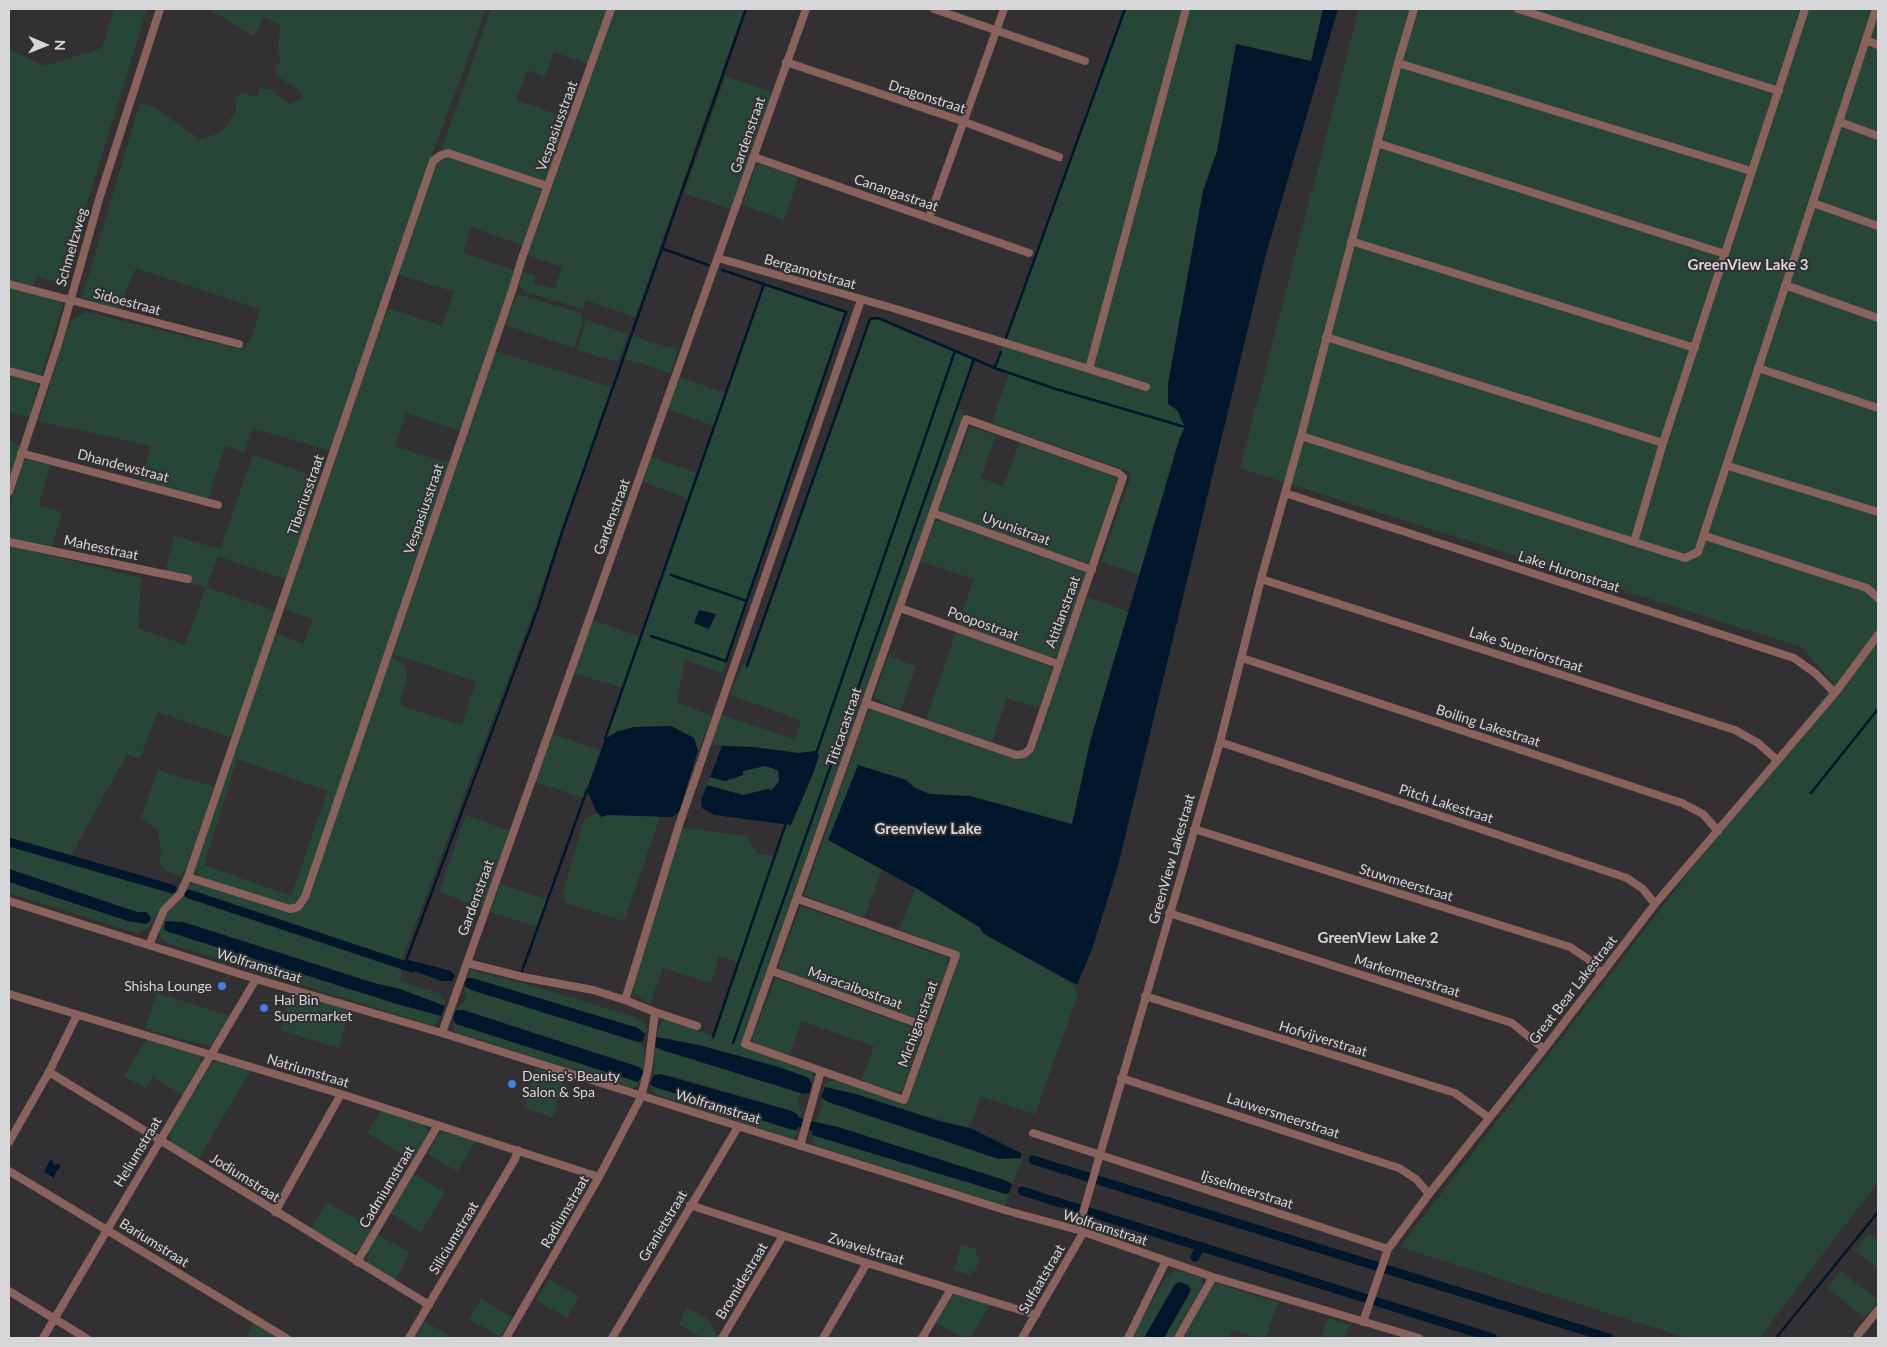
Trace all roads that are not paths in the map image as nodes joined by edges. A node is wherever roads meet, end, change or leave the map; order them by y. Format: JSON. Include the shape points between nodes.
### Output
{"nodes":[{"id":1,"x":160,"y":9,"type":"edge"},
{"id":2,"x":611,"y":9,"type":"edge"},
{"id":3,"x":806,"y":9,"type":"edge"},
{"id":4,"x":934,"y":9,"type":"edge"},
{"id":5,"x":1004,"y":9,"type":"edge"},
{"id":6,"x":1186,"y":9,"type":"edge"},
{"id":7,"x":1414,"y":9,"type":"edge"},
{"id":8,"x":1518,"y":9,"type":"edge"},
{"id":9,"x":1803,"y":9,"type":"edge"},
{"id":10,"x":1876,"y":9,"type":"edge"},
{"id":11,"x":996,"y":30,"type":"junction"},
{"id":12,"x":1866,"y":40,"type":"junction"},
{"id":13,"x":1878,"y":44,"type":"edge"},
{"id":14,"x":1085,"y":61,"type":"dead end"},
{"id":15,"x":786,"y":62,"type":"junction"},
{"id":16,"x":1398,"y":63,"type":"junction"},
{"id":17,"x":1779,"y":91,"type":"junction"},
{"id":18,"x":962,"y":121,"type":"junction"},
{"id":19,"x":1840,"y":122,"type":"junction"},
{"id":20,"x":1878,"y":136,"type":"edge"},
{"id":21,"x":1377,"y":143,"type":"junction"},
{"id":22,"x":754,"y":157,"type":"junction"},
{"id":23,"x":1059,"y":157,"type":"dead end"},
{"id":24,"x":1751,"y":171,"type":"junction"},
{"id":25,"x":547,"y":186,"type":"junction"},
{"id":26,"x":1813,"y":203,"type":"junction"},
{"id":27,"x":929,"y":218,"type":"junction"},
{"id":28,"x":1878,"y":226,"type":"edge"},
{"id":29,"x":1351,"y":241,"type":"junction"},
{"id":30,"x":1029,"y":253,"type":"dead end"},
{"id":31,"x":1725,"y":254,"type":"junction"},
{"id":32,"x":718,"y":258,"type":"junction"},
{"id":33,"x":9,"y":284,"type":"edge"},
{"id":34,"x":1784,"y":286,"type":"junction"},
{"id":35,"x":70,"y":300,"type":"junction"},
{"id":36,"x":861,"y":300,"type":"junction"},
{"id":37,"x":1878,"y":318,"type":"edge"},
{"id":38,"x":1326,"y":337,"type":"junction"},
{"id":39,"x":239,"y":344,"type":"dead end"},
{"id":40,"x":1695,"y":348,"type":"junction"},
{"id":41,"x":1758,"y":368,"type":"junction"},
{"id":42,"x":1089,"y":369,"type":"junction"},
{"id":43,"x":9,"y":371,"type":"edge"},
{"id":44,"x":46,"y":380,"type":"junction"},
{"id":45,"x":1146,"y":387,"type":"dead end"},
{"id":46,"x":1878,"y":408,"type":"edge"},
{"id":47,"x":966,"y":418,"type":"joint"},
{"id":48,"x":1301,"y":436,"type":"junction"},
{"id":49,"x":1663,"y":443,"type":"junction"},
{"id":50,"x":21,"y":453,"type":"junction"},
{"id":51,"x":1728,"y":466,"type":"junction"},
{"id":52,"x":9,"y":491,"type":"edge"},
{"id":53,"x":1285,"y":493,"type":"junction"},
{"id":54,"x":218,"y":504,"type":"dead end"},
{"id":55,"x":1878,"y":512,"type":"edge"},
{"id":56,"x":933,"y":513,"type":"junction"},
{"id":57,"x":1705,"y":536,"type":"junction"},
{"id":58,"x":9,"y":542,"type":"edge"},
{"id":59,"x":1634,"y":542,"type":"junction"},
{"id":60,"x":1092,"y":570,"type":"junction"},
{"id":61,"x":188,"y":579,"type":"dead end"},
{"id":62,"x":1261,"y":579,"type":"junction"},
{"id":63,"x":1878,"y":598,"type":"edge"},
{"id":64,"x":900,"y":608,"type":"junction"},
{"id":65,"x":1878,"y":634,"type":"edge"},
{"id":66,"x":1242,"y":658,"type":"junction"},
{"id":67,"x":1058,"y":664,"type":"junction"},
{"id":68,"x":1835,"y":693,"type":"junction"},
{"id":69,"x":866,"y":703,"type":"junction"},
{"id":70,"x":1220,"y":742,"type":"junction"},
{"id":71,"x":1776,"y":759,"type":"junction"},
{"id":72,"x":1194,"y":830,"type":"junction"},
{"id":73,"x":1718,"y":831,"type":"junction"},
{"id":74,"x":188,"y":877,"type":"junction"},
{"id":75,"x":798,"y":899,"type":"junction"},
{"id":76,"x":9,"y":901,"type":"edge"},
{"id":77,"x":1655,"y":904,"type":"junction"},
{"id":78,"x":1169,"y":913,"type":"junction"},
{"id":79,"x":148,"y":945,"type":"junction"},
{"id":80,"x":465,"y":967,"type":"junction"},
{"id":81,"x":772,"y":971,"type":"junction"},
{"id":82,"x":1602,"y":974,"type":"junction"},
{"id":83,"x":256,"y":979,"type":"junction"},
{"id":84,"x":9,"y":994,"type":"edge"},
{"id":85,"x":1145,"y":996,"type":"junction"},
{"id":86,"x":625,"y":1000,"type":"junction"},
{"id":87,"x":655,"y":1012,"type":"junction"},
{"id":88,"x":77,"y":1015,"type":"junction"},
{"id":89,"x":697,"y":1026,"type":"dead end"},
{"id":90,"x":930,"y":1028,"type":"junction"},
{"id":91,"x":442,"y":1033,"type":"junction"},
{"id":92,"x":745,"y":1044,"type":"joint"},
{"id":93,"x":1544,"y":1049,"type":"junction"},
{"id":94,"x":211,"y":1055,"type":"junction"},
{"id":95,"x":822,"y":1071,"type":"junction"},
{"id":96,"x":49,"y":1072,"type":"junction"},
{"id":97,"x":1121,"y":1078,"type":"junction"},
{"id":98,"x":342,"y":1094,"type":"junction"},
{"id":99,"x":641,"y":1097,"type":"junction"},
{"id":100,"x":1488,"y":1118,"type":"junction"},
{"id":101,"x":438,"y":1125,"type":"junction"},
{"id":102,"x":738,"y":1127,"type":"junction"},
{"id":103,"x":1034,"y":1133,"type":"dead end"},
{"id":104,"x":160,"y":1140,"type":"junction"},
{"id":105,"x":9,"y":1142,"type":"edge"},
{"id":106,"x":800,"y":1146,"type":"junction"},
{"id":107,"x":518,"y":1150,"type":"junction"},
{"id":108,"x":1099,"y":1154,"type":"junction"},
{"id":109,"x":9,"y":1170,"type":"edge"},
{"id":110,"x":599,"y":1178,"type":"junction"},
{"id":111,"x":1429,"y":1194,"type":"junction"},
{"id":112,"x":690,"y":1205,"type":"junction"},
{"id":113,"x":275,"y":1212,"type":"junction"},
{"id":114,"x":106,"y":1228,"type":"junction"},
{"id":115,"x":1080,"y":1229,"type":"junction"},
{"id":116,"x":783,"y":1236,"type":"junction"},
{"id":117,"x":1388,"y":1249,"type":"junction"},
{"id":118,"x":1166,"y":1261,"type":"junction"},
{"id":119,"x":357,"y":1262,"type":"junction"},
{"id":120,"x":867,"y":1263,"type":"junction"},
{"id":121,"x":1213,"y":1277,"type":"junction"},
{"id":122,"x":951,"y":1289,"type":"junction"},
{"id":123,"x":9,"y":1291,"type":"edge"},
{"id":124,"x":429,"y":1305,"type":"junction"},
{"id":125,"x":1878,"y":1310,"type":"edge"},
{"id":126,"x":1036,"y":1315,"type":"junction"},
{"id":127,"x":55,"y":1319,"type":"junction"},
{"id":128,"x":1364,"y":1319,"type":"junction"},
{"id":129,"x":1858,"y":1335,"type":"dead end"},
{"id":130,"x":1408,"y":1337,"type":"edge"},
{"id":131,"x":43,"y":1338,"type":"edge"},
{"id":132,"x":86,"y":1338,"type":"edge"},
{"id":133,"x":286,"y":1338,"type":"edge"},
{"id":134,"x":409,"y":1338,"type":"edge"},
{"id":135,"x":506,"y":1338,"type":"edge"},
{"id":136,"x":612,"y":1338,"type":"edge"},
{"id":137,"x":722,"y":1338,"type":"edge"},
{"id":138,"x":823,"y":1338,"type":"edge"},
{"id":139,"x":922,"y":1338,"type":"edge"},
{"id":140,"x":1022,"y":1338,"type":"edge"},
{"id":141,"x":1128,"y":1338,"type":"edge"},
{"id":142,"x":1178,"y":1338,"type":"edge"},
{"id":143,"x":1419,"y":1338,"type":"edge"}],
"edges":[{"from":1,"to":35,"type":"street","name":"Schmeltzweg"},
{"from":2,"to":25,"type":"street","name":"Vespasiusstraat"},
{"from":3,"to":15,"type":"street","name":"Gardenstraat"},
{"from":4,"to":11,"type":"street"},
{"from":5,"to":11,"type":"street"},
{"from":6,"to":42,"type":"street"},
{"from":7,"to":16,"type":"street","name":"GreenView Lakestraat"},
{"from":8,"to":17,"type":"street"},
{"from":9,"to":17,"type":"street"},
{"from":10,"to":12,"type":"street"},
{"from":11,"to":14,"type":"street"},
{"from":11,"to":18,"type":"street"},
{"from":12,"to":13,"type":"street"},
{"from":12,"to":19,"type":"street"},
{"from":15,"to":18,"type":"street","name":"Dragonstraat"},
{"from":15,"to":22,"type":"street","name":"Gardenstraat"},
{"from":16,"to":21,"type":"street","name":"GreenView Lakestraat"},
{"from":16,"to":24,"type":"street"},
{"from":17,"to":24,"type":"street"},
{"from":18,"to":23,"type":"street","name":"Dragonstraat"},
{"from":18,"to":27,"type":"street"},
{"from":19,"to":20,"type":"street"},
{"from":19,"to":26,"type":"street"},
{"from":21,"to":29,"type":"street","name":"GreenView Lakestraat"},
{"from":21,"to":31,"type":"street"},
{"from":22,"to":27,"type":"street","name":"Canangastraat"},
{"from":22,"to":32,"type":"street","name":"Gardenstraat"},
{"from":24,"to":31,"type":"street"},
{"from":25,"to":74,"type":"street","name":"Vespasiusstraat","via":[[305,897],[298,907],[290,909]]},
{"from":25,"to":74,"type":"street","name":"Tiberiusstraat","via":[[448,153],[433,161]]},
{"from":26,"to":28,"type":"street"},
{"from":26,"to":34,"type":"street"},
{"from":27,"to":30,"type":"street","name":"Canangastraat"},
{"from":29,"to":38,"type":"street","name":"GreenView Lakestraat"},
{"from":29,"to":40,"type":"street"},
{"from":31,"to":40,"type":"street"},
{"from":32,"to":36,"type":"street","name":"Bergamotstraat"},
{"from":32,"to":80,"type":"street","name":"Gardenstraat"},
{"from":33,"to":35,"type":"street","name":"Sidoestraat"},
{"from":34,"to":37,"type":"street"},
{"from":34,"to":41,"type":"street"},
{"from":35,"to":39,"type":"street","name":"Sidoestraat"},
{"from":35,"to":44,"type":"street","name":"Schmeltzweg"},
{"from":36,"to":42,"type":"street","name":"Bergamotstraat"},
{"from":36,"to":86,"type":"street","via":[[679,825]]},
{"from":38,"to":48,"type":"street","name":"GreenView Lakestraat"},
{"from":38,"to":49,"type":"street"},
{"from":40,"to":49,"type":"street"},
{"from":41,"to":46,"type":"street"},
{"from":41,"to":51,"type":"street"},
{"from":42,"to":45,"type":"street","name":"Bergamotstraat"},
{"from":43,"to":44,"type":"street"},
{"from":44,"to":50,"type":"street","name":"Schmeltzweg"},
{"from":47,"to":56,"type":"street","name":"Titicacastraat"},
{"from":47,"to":60,"type":"street","name":"Atitlanstraat","via":[[1123,477]]},
{"from":48,"to":53,"type":"street","name":"GreenView Lakestraat"},
{"from":48,"to":59,"type":"street"},
{"from":49,"to":59,"type":"street"},
{"from":50,"to":52,"type":"street","name":"Schmeltzweg"},
{"from":50,"to":54,"type":"street","name":"Dhandewstraat"},
{"from":51,"to":55,"type":"street"},
{"from":51,"to":57,"type":"street"},
{"from":53,"to":62,"type":"street","name":"GreenView Lakestraat"},
{"from":53,"to":68,"type":"street","name":"Lake Huronstraat","via":[[1794,658]]},
{"from":56,"to":60,"type":"street","name":"Uyunistraat"},
{"from":56,"to":64,"type":"street","name":"Titicacastraat"},
{"from":57,"to":59,"type":"street","via":[[1698,552],[1685,558]]},
{"from":57,"to":63,"type":"street","via":[[1867,588]]},
{"from":58,"to":61,"type":"street","name":"Mahesstraat"},
{"from":60,"to":67,"type":"street","name":"Atitlanstraat"},
{"from":62,"to":66,"type":"street","name":"GreenView Lakestraat"},
{"from":62,"to":71,"type":"street","name":"Lake Superiorstraat","via":[[1736,730]]},
{"from":64,"to":67,"type":"street","name":"Poopostraat"},
{"from":64,"to":69,"type":"street","name":"Titicacastraat"},
{"from":65,"to":68,"type":"street","name":"Great Bear Lakestraat"},
{"from":66,"to":70,"type":"street","name":"GreenView Lakestraat"},
{"from":66,"to":73,"type":"street","name":"Boiling Lakestraat","via":[[1682,803],[1703,814]]},
{"from":67,"to":69,"type":"street","name":"Atitlanstraat","via":[[1030,749],[1024,754],[1016,755]]},
{"from":68,"to":71,"type":"street","name":"Great Bear Lakestraat"},
{"from":69,"to":75,"type":"street","name":"Titicacastraat"},
{"from":70,"to":72,"type":"street","name":"GreenView Lakestraat"},
{"from":70,"to":77,"type":"street","name":"Pitch Lakestraat","via":[[1627,878],[1643,889]]},
{"from":71,"to":73,"type":"street","name":"Great Bear Lakestraat"},
{"from":72,"to":78,"type":"street","name":"GreenView Lakestraat"},
{"from":72,"to":82,"type":"street","name":"Stuwmeerstraat","via":[[1570,947]]},
{"from":73,"to":77,"type":"street","name":"Great Bear Lakestraat"},
{"from":74,"to":79,"type":"street","name":"Tiberiusstraat","via":[[180,894],[164,910]]},
{"from":75,"to":81,"type":"street","name":"Titicacastraat"},
{"from":75,"to":90,"type":"street","name":"Michiganstraat","via":[[956,955]]},
{"from":76,"to":79,"type":"street","name":"Wolframstraat"},
{"from":77,"to":82,"type":"street","name":"Great Bear Lakestraat"},
{"from":78,"to":85,"type":"street","name":"GreenView Lakestraat"},
{"from":78,"to":93,"type":"street","name":"Markermeerstraat","via":[[1512,1023]]},
{"from":79,"to":83,"type":"street","name":"Wolframstraat"},
{"from":80,"to":86,"type":"street","via":[[594,990]]},
{"from":80,"to":91,"type":"street","name":"Gardenstraat"},
{"from":81,"to":90,"type":"street","name":"Maracaibostraat"},
{"from":81,"to":92,"type":"street","name":"Titicacastraat"},
{"from":82,"to":93,"type":"street","name":"Great Bear Lakestraat"},
{"from":83,"to":91,"type":"street","name":"Wolframstraat"},
{"from":83,"to":94,"type":"street","name":"Heliumstraat"},
{"from":84,"to":88,"type":"street","name":"Natriumstraat"},
{"from":85,"to":97,"type":"street","name":"GreenView Lakestraat"},
{"from":85,"to":100,"type":"street","name":"Hofvijverstraat","via":[[1454,1093]]},
{"from":86,"to":87,"type":"street"},
{"from":87,"to":89,"type":"street"},
{"from":87,"to":99,"type":"street","name":"Radiumstraat"},
{"from":88,"to":94,"type":"street","name":"Natriumstraat"},
{"from":88,"to":96,"type":"street"},
{"from":90,"to":95,"type":"street","name":"Michiganstraat","via":[[904,1100]]},
{"from":91,"to":99,"type":"street","name":"Wolframstraat"},
{"from":92,"to":95,"type":"street","name":"Michiganstraat"},
{"from":93,"to":100,"type":"street","name":"Great Bear Lakestraat"},
{"from":94,"to":98,"type":"street","name":"Natriumstraat"},
{"from":94,"to":104,"type":"street","name":"Heliumstraat"},
{"from":95,"to":106,"type":"street"},
{"from":96,"to":104,"type":"street","name":"Jodiumstraat"},
{"from":96,"to":105,"type":"street"},
{"from":97,"to":108,"type":"street","name":"GreenView Lakestraat"},
{"from":97,"to":111,"type":"street","name":"Lauwersmeerstraat","via":[[1399,1168]]},
{"from":98,"to":101,"type":"street","name":"Natriumstraat"},
{"from":98,"to":113,"type":"street"},
{"from":99,"to":102,"type":"street","name":"Wolframstraat"},
{"from":99,"to":110,"type":"street","name":"Radiumstraat"},
{"from":100,"to":111,"type":"street","name":"Great Bear Lakestraat"},
{"from":101,"to":107,"type":"street","name":"Natriumstraat"},
{"from":101,"to":119,"type":"street","name":"Cadmiumstraat"},
{"from":102,"to":106,"type":"street","name":"Wolframstraat"},
{"from":102,"to":112,"type":"street","name":"Granietstraat"},
{"from":103,"to":108,"type":"street","name":"Ijsselmeerstraat"},
{"from":104,"to":113,"type":"street","name":"Jodiumstraat"},
{"from":104,"to":114,"type":"street","name":"Heliumstraat"},
{"from":106,"to":115,"type":"street","name":"Wolframstraat","via":[[1008,1212]]},
{"from":107,"to":110,"type":"street","name":"Natriumstraat"},
{"from":107,"to":124,"type":"street","name":"Siliciumstraat"},
{"from":108,"to":115,"type":"street","name":"GreenView Lakestraat"},
{"from":108,"to":117,"type":"street","name":"Ijsselmeerstraat"},
{"from":109,"to":114,"type":"street","name":"Bariumstraat"},
{"from":110,"to":135,"type":"street","name":"Radiumstraat"},
{"from":111,"to":117,"type":"street","name":"Great Bear Lakestraat"},
{"from":112,"to":116,"type":"street","name":"Zwavelstraat"},
{"from":112,"to":136,"type":"street","name":"Granietstraat"},
{"from":113,"to":119,"type":"street","name":"Jodiumstraat"},
{"from":114,"to":127,"type":"street","name":"Heliumstraat"},
{"from":114,"to":133,"type":"street","name":"Bariumstraat"},
{"from":115,"to":118,"type":"street","name":"Wolframstraat"},
{"from":115,"to":126,"type":"street","name":"Sulfaatstraat"},
{"from":116,"to":120,"type":"street","name":"Zwavelstraat"},
{"from":116,"to":137,"type":"street","name":"Bromidestraat"},
{"from":117,"to":128,"type":"street","name":"Great Bear Lakestraat"},
{"from":118,"to":121,"type":"street","name":"Wolframstraat"},
{"from":118,"to":141,"type":"street"},
{"from":119,"to":124,"type":"street","name":"Jodiumstraat"},
{"from":120,"to":122,"type":"street","name":"Zwavelstraat"},
{"from":120,"to":138,"type":"street"},
{"from":121,"to":128,"type":"street","name":"Wolframstraat"},
{"from":121,"to":142,"type":"street"},
{"from":122,"to":126,"type":"street","name":"Zwavelstraat"},
{"from":122,"to":139,"type":"street"},
{"from":123,"to":127,"type":"street"},
{"from":124,"to":134,"type":"street","name":"Siliciumstraat"},
{"from":125,"to":129,"type":"street"},
{"from":126,"to":140,"type":"street","name":"Sulfaatstraat"},
{"from":127,"to":131,"type":"street","name":"Heliumstraat"},
{"from":127,"to":132,"type":"street"},
{"from":128,"to":130,"type":"street","name":"Wolframstraat"},
{"from":130,"to":143,"type":"street","name":"Wolframstraat"}]}
